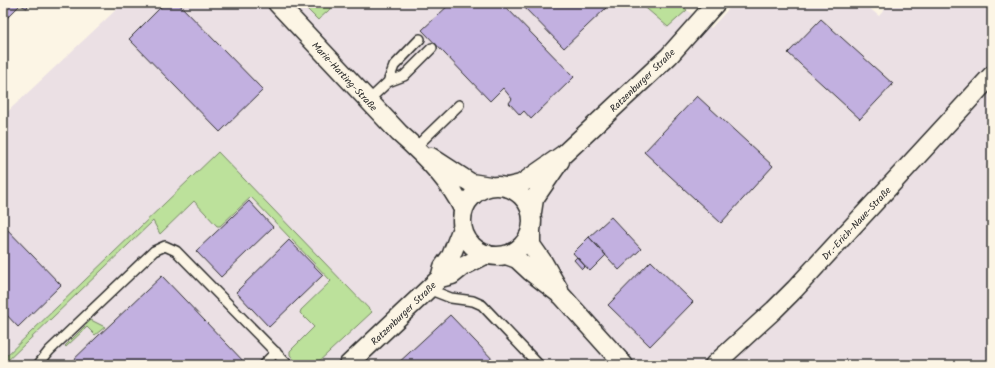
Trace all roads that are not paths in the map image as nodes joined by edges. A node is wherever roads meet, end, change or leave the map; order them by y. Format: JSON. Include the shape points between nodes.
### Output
{"nodes":[{"id":1,"x":277,"y":3,"type":"edge"},
{"id":2,"x":716,"y":3,"type":"edge"},
{"id":3,"x":420,"y":40,"type":"dead end"},
{"id":4,"x":432,"y":48,"type":"dead end"},
{"id":5,"x":992,"y":75,"type":"edge"},
{"id":6,"x":388,"y":82,"type":"junction"},
{"id":7,"x":368,"y":101,"type":"junction"},
{"id":8,"x":459,"y":105,"type":"dead end"},
{"id":9,"x":416,"y":148,"type":"junction"},
{"id":10,"x":564,"y":154,"type":"junction"},
{"id":11,"x":490,"y":186,"type":"junction"},
{"id":12,"x":508,"y":187,"type":"junction"},
{"id":13,"x":463,"y":209,"type":"junction"},
{"id":14,"x":532,"y":212,"type":"junction"},
{"id":15,"x":462,"y":228,"type":"junction"},
{"id":16,"x":531,"y":230,"type":"junction"},
{"id":17,"x":487,"y":254,"type":"junction"},
{"id":18,"x":506,"y":255,"type":"junction"},
{"id":19,"x":434,"y":284,"type":"junction"},
{"id":20,"x":562,"y":296,"type":"junction"},
{"id":21,"x":276,"y":352,"type":"junction"},
{"id":22,"x":38,"y":365,"type":"edge"},
{"id":23,"x":263,"y":365,"type":"edge"},
{"id":24,"x":288,"y":365,"type":"edge"},
{"id":25,"x":348,"y":365,"type":"edge"},
{"id":26,"x":539,"y":365,"type":"edge"},
{"id":27,"x":624,"y":365,"type":"edge"},
{"id":28,"x":714,"y":365,"type":"edge"}],
"edges":[{"from":1,"to":7,"type":"street","name":"Marie-Harting-Straße"},
{"from":2,"to":10,"type":"street","name":"Ratzenburger Straße","via":[[669,56]]},
{"from":3,"to":6,"type":"lane","via":[[394,66]]},
{"from":4,"to":6,"type":"lane","via":[[404,76]]},
{"from":5,"to":28,"type":"street","name":"Dr.-Erich-Naue-Straße","via":[[795,289]]},
{"from":6,"to":7,"type":"lane"},
{"from":7,"to":9,"type":"street","name":"Marie-Harting-Straße"},
{"from":8,"to":9,"type":"lane"},
{"from":9,"to":11,"type":"street","via":[[471,183]]},
{"from":9,"to":13,"type":"street","via":[[451,188]]},
{"from":10,"to":12,"type":"street","via":[[520,184]]},
{"from":10,"to":14,"type":"street","via":[[534,199]]},
{"from":11,"to":12,"type":"street"},
{"from":11,"to":13,"type":"street","via":[[474,194]]},
{"from":12,"to":14,"type":"street","via":[[523,196]]},
{"from":13,"to":15,"type":"street"},
{"from":14,"to":16,"type":"street"},
{"from":15,"to":17,"type":"street","via":[[471,244]]},
{"from":15,"to":19,"type":"street","via":[[451,256]]},
{"from":16,"to":18,"type":"street","via":[[522,246]]},
{"from":16,"to":20,"type":"street","via":[[531,245]]},
{"from":17,"to":18,"type":"street"},
{"from":17,"to":19,"type":"street"},
{"from":18,"to":20,"type":"street","via":[[517,259]]},
{"from":19,"to":25,"type":"street","name":"Ratzenburger Straße"},
{"from":19,"to":26,"type":"lane","via":[[452,298],[482,305]]},
{"from":20,"to":27,"type":"street"},
{"from":21,"to":22,"type":"lane","via":[[176,250],[165,246],[154,251],[49,351]]},
{"from":21,"to":23,"type":"lane"},
{"from":21,"to":24,"type":"lane"}]}
